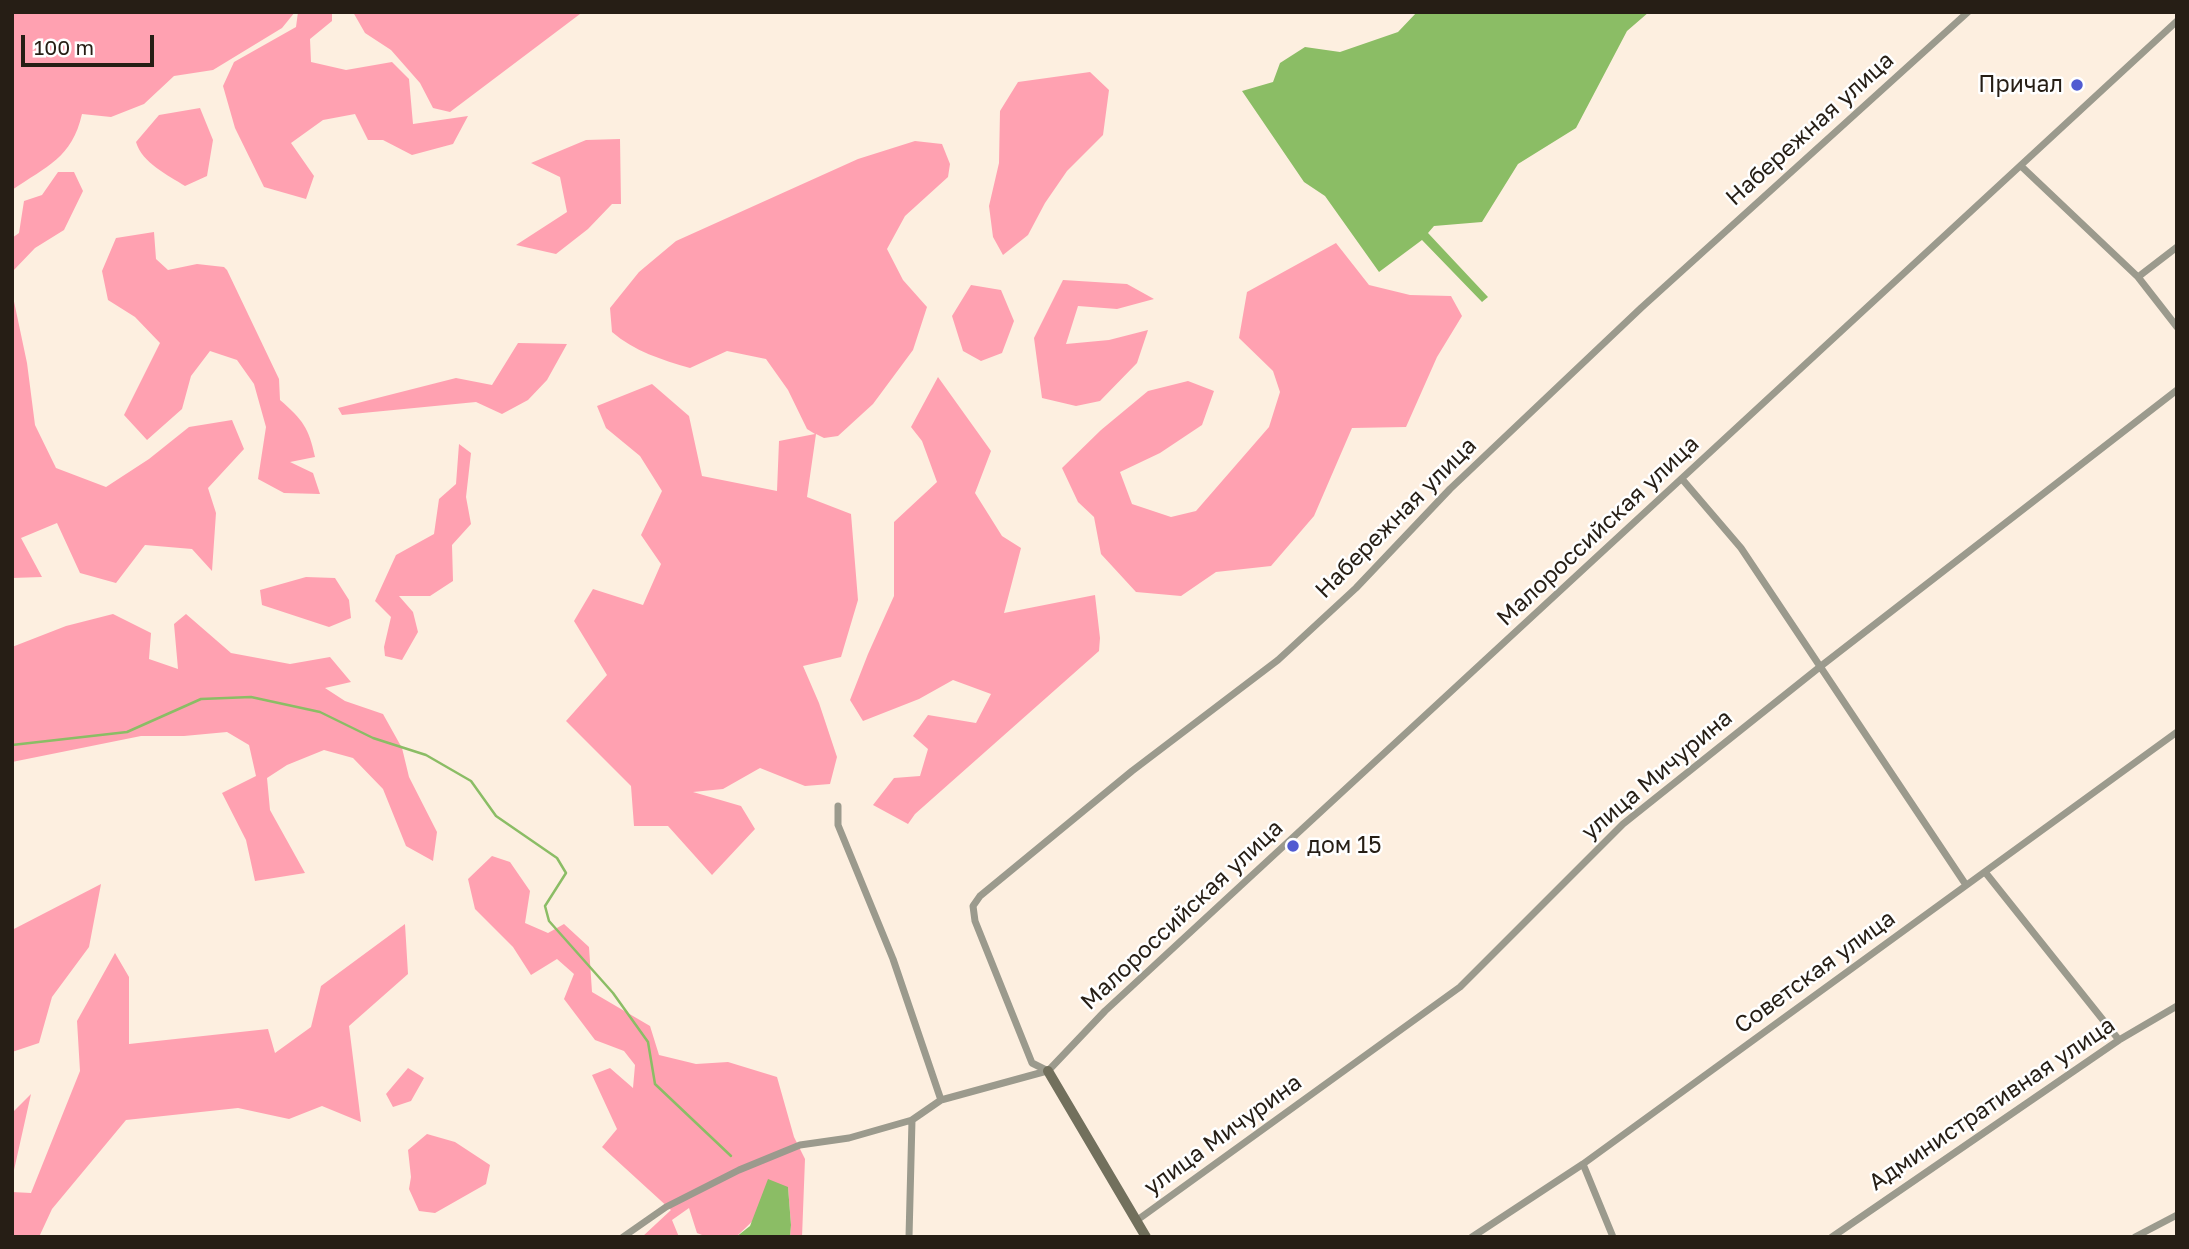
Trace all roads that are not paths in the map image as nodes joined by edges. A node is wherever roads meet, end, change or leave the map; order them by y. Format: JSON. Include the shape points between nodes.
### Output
{"nodes":[{"id":1,"x":1968,"y":12,"type":"edge"},
{"id":2,"x":2177,"y":21,"type":"edge"},
{"id":3,"x":2021,"y":166,"type":"junction"},
{"id":4,"x":2177,"y":247,"type":"edge"},
{"id":5,"x":2138,"y":277,"type":"junction"},
{"id":6,"x":2177,"y":327,"type":"edge"},
{"id":7,"x":2177,"y":390,"type":"edge"},
{"id":8,"x":1682,"y":479,"type":"junction"},
{"id":9,"x":1821,"y":666,"type":"junction"},
{"id":10,"x":2177,"y":732,"type":"edge"},
{"id":11,"x":838,"y":806,"type":"dead end"},
{"id":12,"x":1985,"y":872,"type":"junction"},
{"id":13,"x":1966,"y":885,"type":"junction"},
{"id":14,"x":2177,"y":1006,"type":"edge"},
{"id":15,"x":2119,"y":1040,"type":"junction"},
{"id":16,"x":1048,"y":1071,"type":"junction"},
{"id":17,"x":941,"y":1100,"type":"junction"},
{"id":18,"x":912,"y":1120,"type":"junction"},
{"id":19,"x":1583,"y":1164,"type":"junction"},
{"id":20,"x":2177,"y":1215,"type":"edge"},
{"id":21,"x":1136,"y":1221,"type":"junction"},
{"id":22,"x":623,"y":1237,"type":"edge"},
{"id":23,"x":909,"y":1237,"type":"edge"},
{"id":24,"x":1146,"y":1237,"type":"edge"},
{"id":25,"x":1472,"y":1237,"type":"edge"},
{"id":26,"x":1613,"y":1237,"type":"edge"},
{"id":27,"x":1832,"y":1237,"type":"edge"},
{"id":28,"x":2135,"y":1237,"type":"edge"}],
"edges":[{"from":1,"to":16,"type":"street","name":"Набережная улица","via":[[1641,308],[1278,660],[1132,771],[980,896],[973,906],[975,921],[998,982],[1032,1063]]},
{"from":2,"to":3,"type":"street","name":"Малороссийская улица"},
{"from":3,"to":5,"type":"street"},
{"from":3,"to":8,"type":"street","name":"Малороссийская улица"},
{"from":4,"to":5,"type":"street"},
{"from":5,"to":6,"type":"street"},
{"from":7,"to":9,"type":"street","name":"улица Мичурина"},
{"from":8,"to":9,"type":"street","via":[[1741,548]]},
{"from":8,"to":16,"type":"street","name":"Малороссийская улица","via":[[1105,1011]]},
{"from":9,"to":13,"type":"street"},
{"from":9,"to":21,"type":"street","name":"улица Мичурина","via":[[1623,824],[1460,987]]},
{"from":10,"to":12,"type":"street","name":"Советская улица"},
{"from":11,"to":17,"type":"street","via":[[838,825],[893,959]]},
{"from":12,"to":13,"type":"street","name":"Советская улица"},
{"from":12,"to":15,"type":"street"},
{"from":13,"to":19,"type":"street","name":"Советская улица"},
{"from":14,"to":15,"type":"street","name":"Административная улица"},
{"from":15,"to":27,"type":"street","name":"Административная улица"},
{"from":16,"to":17,"type":"street"},
{"from":16,"to":21,"type":"street"},
{"from":17,"to":18,"type":"street"},
{"from":18,"to":22,"type":"street","via":[[849,1138],[800,1145],[666,1207]]},
{"from":18,"to":23,"type":"street"},
{"from":19,"to":25,"type":"street","name":"Советская улица"},
{"from":19,"to":26,"type":"street"},
{"from":20,"to":28,"type":"street"},
{"from":21,"to":24,"type":"street"}]}
